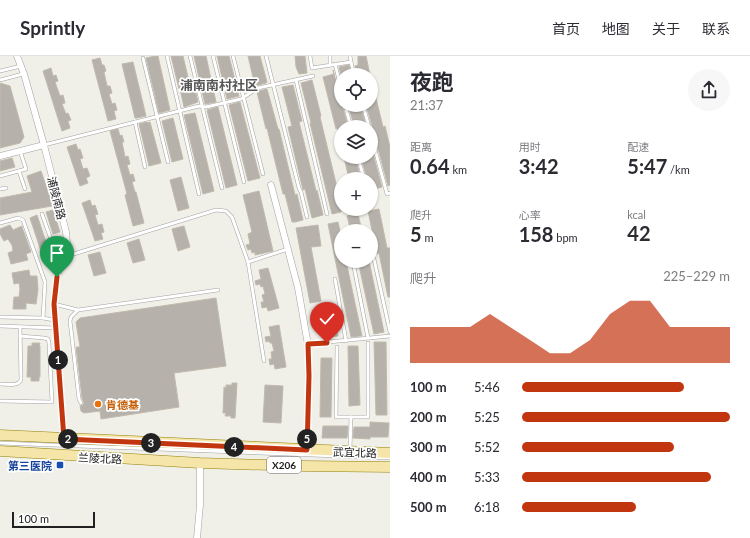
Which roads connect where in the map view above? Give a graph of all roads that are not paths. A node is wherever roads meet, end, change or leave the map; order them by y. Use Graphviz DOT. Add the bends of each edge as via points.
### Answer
graph roads {
  1 [pos="17,56"];
  2 [pos="167,56"];
  3 [pos="190,56"];
  4 [pos="213,56"];
  5 [pos="233,56"];
  6 [pos="266,56"];
  7 [pos="310,56"];
  8 [pos="330,56"];
  9 [pos="350,56"];
  10 [pos="143,58"];
  11 [pos="351,62"];
  12 [pos="335,64"];
  13 [pos="330,65"];
  14 [pos="21,66"];
  15 [pos="336,68"];
  16 [pos="352,68"];
  17 [pos="0,71"];
  18 [pos="24,74"];
  19 [pos="313,76"];
  20 [pos="0,80"];
  21 [pos="296,80"];
  22 [pos="274,84"];
  23 [pos="244,97"];
  24 [pos="224,103"];
  25 [pos="202,107"];
  26 [pos="179,111"];
  27 [pos="157,116"];
  28 [pos="135,122"];
  29 [pos="44,145"];
  30 [pos="20,151"];
  31 [pos="0,156"];
  32 [pos="378,161"];
  33 [pos="168,162"];
  34 [pos="145,167"];
  35 [pos="19,171"];
  36 [pos="263,174"];
  37 [pos="0,176"];
  38 [pos="244,182"];
  39 [pos="271,185"];
  40 [pos="6,188"];
  41 [pos="222,188"];
  42 [pos="25,189"];
  43 [pos="0,190"];
  44 [pos="199,194"];
  45 [pos="390,194"];
  46 [pos="42,214"];
  47 [pos="327,214"];
  48 [pos="307,217"];
  49 [pos="0,223"];
  50 [pos="67,243"];
  51 [pos="288,250"];
  52 [pos="64,258"];
  53 [pos="248,262"];
  54 [pos="354,268"];
  55 [pos="376,268"];
  56 [pos="335,279"];
  57 [pos="218,290"];
  58 [pos="54,304"];
  59 [pos="78,310"];
  60 [pos="321,314"];
  61 [pos="0,317"];
  62 [pos="43,318"];
  63 [pos="54,320"];
  64 [pos="0,326"];
  65 [pos="20,327"];
  66 [pos="55,328"];
  67 [pos="390,332"];
  68 [pos="20,336"];
  69 [pos="390,336"];
  70 [pos="368,338"];
  71 [pos="346,341"];
  72 [pos="327,343"];
  73 [pos="368,343"];
  74 [pos="308,344"];
  75 [pos="337,347"];
  76 [pos="264,362"];
  77 [pos="0,384"];
  78 [pos="0,401"];
  79 [pos="81,403"];
  80 [pos="351,417"];
  81 [pos="0,436"];
  82 [pos="64,439"];
  83 [pos="0,443"];
  84 [pos="199,445"];
  85 [pos="0,449"];
  86 [pos="307,450"];
  87 [pos="350,452"];
  88 [pos="390,452"];
  89 [pos="368,453"];
  90 [pos="390,458"];
  91 [pos="200,463"];
  92 [pos="369,466"];
  93 [pos="390,466"];
  94 [pos="390,470"];
  95 [pos="197,538"];
  1 -- 14 [label="street, 浦陵南路"];
  2 -- 26 [label="lane"];
  3 -- 25 [label="lane"];
  4 -- 24 [label="lane"];
  5 -- 23 [label="lane"];
  6 -- 22 [label="lane"];
  7 -- 13 [label="lane" via="312,68"];
  8 -- 13 [label="lane"];
  9 -- 11 [label="lane"];
  10 -- 27 [label="lane"];
  11 -- 12 [label="lane"];
  11 -- 16 [label="lane"];
  12 -- 13 [label="lane"];
  12 -- 15 [label="lane"];
  14 -- 17 [label="lane"];
  14 -- 18 [label="street, 浦陵南路"];
  18 -- 20 [label="lane"];
  18 -- 29 [label="street, 浦陵南路"];
  19 -- 21 [label="lane"];
  21 -- 22 [label="lane"];
  21 -- 47 [label="lane"];
  22 -- 23 [label="lane" via="258,88"];
  22 -- 48 [label="lane"];
  23 -- 24 [label="lane"];
  23 -- 36 [label="lane"];
  24 -- 25 [label="lane"];
  24 -- 38 [label="lane"];
  25 -- 26 [label="lane"];
  25 -- 41 [label="lane"];
  26 -- 27 [label="lane"];
  26 -- 44 [label="lane"];
  27 -- 28 [label="lane"];
  27 -- 33 [label="lane"];
  28 -- 29 [label="lane"];
  28 -- 34 [label="lane"];
  29 -- 30 [label="street"];
  29 -- 50 [label="street, 浦陵南路"];
  30 -- 31 [label="street"];
  30 -- 35 [label="lane" via="26,169"];
  32 -- 45 [label="lane" via="387,194"];
  35 -- 37 [label="lane"];
  35 -- 42 [label="lane"];
  39 -- 51 [label="street"];
  40 -- 43 [label="lane"];
  46 -- 50 [label="lane" via="52,242"];
  49 -- 62 [label="lane" via="18,218 23,220 45,282"];
  50 -- 52 [label="street, 浦陵南路"];
  51 -- 53 [label="lane"];
  51 -- 74 [label="street"];
  52 -- 53 [label="lane" via="216,210 226,211 232,217"];
  52 -- 58 [label="street, 浦陵南路" via="57,277"];
  53 -- 76 [label="lane"];
  54 -- 70 [label="lane"];
  55 -- 67 [label="lane"];
  56 -- 71 [label="lane"];
  57 -- 59 [label="lane"];
  58 -- 59 [label="lane"];
  58 -- 63 [label="street, 浦陵南路"];
  59 -- 79 [label="lane" via="70,321"];
  60 -- 72 [label="lane"];
  61 -- 62 [label="lane"];
  62 -- 63 [label="lane"];
  63 -- 66 [label="street, 浦陵南路"];
  64 -- 65 [label="lane"];
  65 -- 66 [label="lane"];
  65 -- 68 [label="lane"];
  66 -- 82 [label="street, 浦陵南路"];
  68 -- 77 [label="lane" via="21,380 17,384"];
  68 -- 78 [label="lane" via="48,339 52,402"];
  69 -- 70 [label="lane"];
  70 -- 71 [label="lane"];
  71 -- 72 [label="lane"];
  72 -- 74 [label="lane"];
  73 -- 80 [label="lane" via="368,418"];
  74 -- 86 [label="street"];
  75 -- 80 [label="lane" via="336,417"];
  80 -- 87 [label="lane"];
  81 -- 82 [label="main road, 兰陵北路"];
  82 -- 84 [label="main road, 兰陵北路"];
  83 -- 90 [label="lane"];
  84 -- 86 [label="main road, 武宜北路 / X206"];
  85 -- 91 [label="main road, 兰陵北路"];
  86 -- 87 [label="main road, 武宜北路 / X206"];
  87 -- 89 [label="main road, 武宜北路 / X206"];
  88 -- 89 [label="main road"];
  89 -- 90 [label="main road"];
  91 -- 92 [label="main road, 武宜北路 / X206"];
  91 -- 95 [label="street"];
  92 -- 93 [label="main road, 武宜北路 / X206"];
  92 -- 94 [label="main road"];
}
